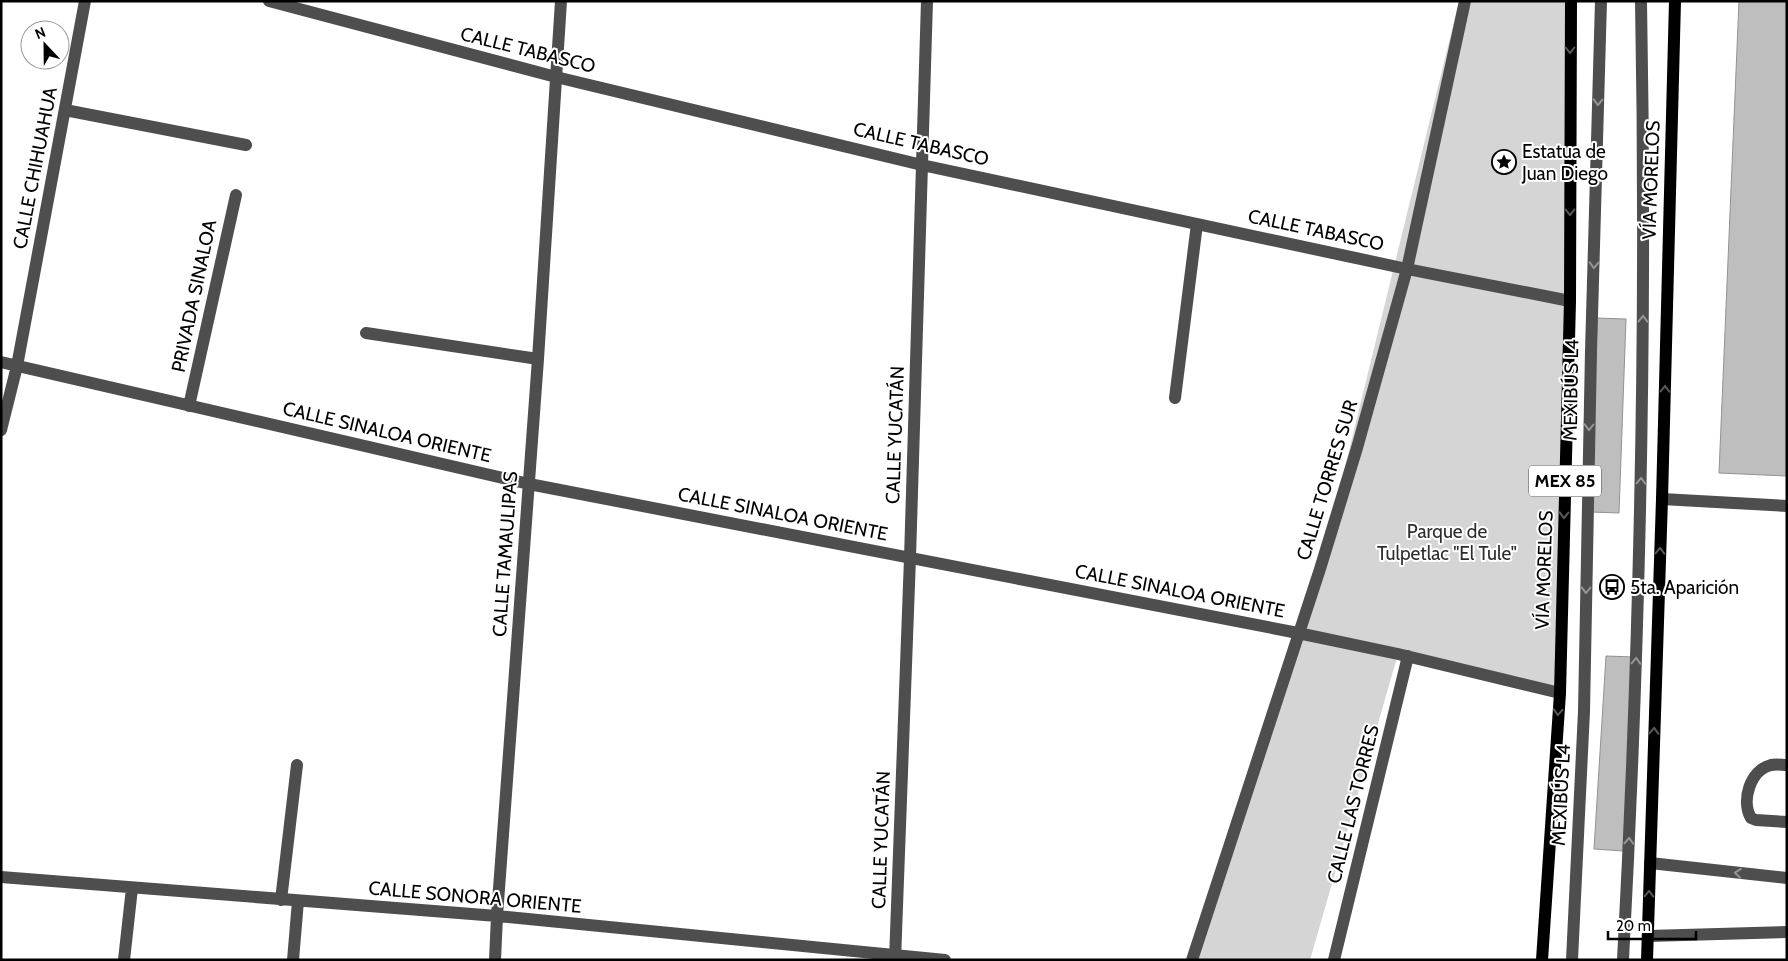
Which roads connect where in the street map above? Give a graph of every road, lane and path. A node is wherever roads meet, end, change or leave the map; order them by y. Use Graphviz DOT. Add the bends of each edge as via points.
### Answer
graph roads {
  1 [pos="85,1"];
  2 [pos="269,1"];
  3 [pos="561,1"];
  4 [pos="927,1"];
  5 [pos="1465,1"];
  6 [pos="1571,1"];
  7 [pos="1601,1"];
  8 [pos="1641,1"];
  9 [pos="1675,1"];
  10 [pos="556,77"];
  11 [pos="65,110"];
  12 [pos="246,145"];
  13 [pos="922,165"];
  14 [pos="236,195"];
  15 [pos="1197,224"];
  16 [pos="1407,269"];
  17 [pos="1570,301"];
  18 [pos="366,333"];
  19 [pos="538,359"];
  20 [pos="1,362"];
  21 [pos="17,366"];
  22 [pos="1175,398"];
  23 [pos="189,406"];
  24 [pos="1,430"];
  25 [pos="529,484"];
  26 [pos="1662,499"];
  27 [pos="1787,506"];
  28 [pos="910,558"];
  29 [pos="1298,633"];
  30 [pos="1408,656"];
  31 [pos="1560,694"];
  32 [pos="297,765"];
  33 [pos="1787,765"];
  34 [pos="1787,822"];
  35 [pos="1650,863"];
  36 [pos="1,877"];
  37 [pos="1787,878"];
  38 [pos="132,888"];
  39 [pos="281,900"];
  40 [pos="298,901"];
  41 [pos="496,916"];
  42 [pos="1787,932"];
  43 [pos="1648,936"];
  44 [pos="896,958"];
  45 [pos="124,960"];
  46 [pos="293,960"];
  47 [pos="495,960"];
  48 [pos="945,960"];
  49 [pos="1192,960"];
  50 [pos="1334,960"];
  51 [pos="1542,960"];
  52 [pos="1572,960"];
  53 [pos="1623,960"];
  54 [pos="1647,960"];
  1 -- 11 [label="street, CALLE CHIHUAHUA"];
  2 -- 10 [label="street, CALLE TABASCO"];
  3 -- 10 [label="street, CALLE TAMAULIPAS"];
  4 -- 13 [label="street, CALLE YUCATÁN"];
  5 -- 16 [label="street, CALLE TORRES SUR"];
  6 -- 17 [label="main road, VÍA MORELOS / MEX 85, one-way"];
  7 -- 52 [label="street, MEXIBÚS L4, one-way" via="1584,711"];
  53 -- 8 [label="street, one-way" via="1641,482 1644,178"];
  26 -- 9 [label="main road, VÍA MORELOS, one-way"];
  10 -- 13 [label="street, CALLE TABASCO"];
  10 -- 19 [label="street, CALLE TAMAULIPAS"];
  11 -- 12 [label="street"];
  11 -- 21 [label="street, CALLE CHIHUAHUA"];
  13 -- 15 [label="street, CALLE TABASCO"];
  13 -- 28 [label="street, CALLE YUCATÁN"];
  14 -- 23 [label="street, PRIVADA SINALOA"];
  15 -- 16 [label="street, CALLE TABASCO"];
  15 -- 22 [label="street"];
  16 -- 17 [label="street, CALLE TABASCO"];
  16 -- 29 [label="street, CALLE TORRES SUR" via="1354,457"];
  17 -- 31 [label="main road, VÍA MORELOS / MEX 85, one-way"];
  18 -- 19 [label="street"];
  19 -- 25 [label="street, CALLE TAMAULIPAS"];
  20 -- 21 [label="street, CALLE SINALOA ORIENTE"];
  21 -- 23 [label="street, CALLE SINALOA ORIENTE"];
  21 -- 24 [label="street, CALLE CHIHUAHUA"];
  23 -- 25 [label="street, CALLE SINALOA ORIENTE"];
  25 -- 28 [label="street, CALLE SINALOA ORIENTE"];
  25 -- 41 [label="street, CALLE TAMAULIPAS"];
  26 -- 27 [label="street"];
  35 -- 26 [label="main road, VÍA MORELOS, one-way"];
  28 -- 29 [label="street, CALLE SINALOA ORIENTE"];
  28 -- 44 [label="street, CALLE YUCATÁN"];
  29 -- 30 [label="street, CALLE SINALOA ORIENTE"];
  29 -- 49 [label="street, CALLE TORRES SUR"];
  30 -- 31 [label="street, CALLE SINALOA ORIENTE"];
  30 -- 50 [label="street, CALLE LAS TORRES"];
  31 -- 51 [label="main road, VÍA MORELOS / MEX 85, one-way"];
  32 -- 39 [label="street"];
  33 -- 34 [label="street" via="1770,765 1756,775 1748,791 1747,806 1751,818 1756,820"];
  37 -- 35 [label="street, one-way"];
  43 -- 35 [label="main road, VÍA MORELOS, one-way"];
  36 -- 38 [label="street, CALLE SONORA ORIENTE"];
  38 -- 39 [label="street, CALLE SONORA ORIENTE"];
  38 -- 45 [label="street"];
  39 -- 40 [label="street, CALLE SONORA ORIENTE"];
  40 -- 41 [label="street, CALLE SONORA ORIENTE"];
  40 -- 46 [label="street"];
  41 -- 44 [label="street, CALLE SONORA ORIENTE"];
  41 -- 47 [label="street, CALLE TAMAULIPAS"];
  42 -- 43 [label="street"];
  43 -- 54 [label="main road, VÍA MORELOS"];
  44 -- 48 [label="street, CALLE SONORA ORIENTE"];
}
